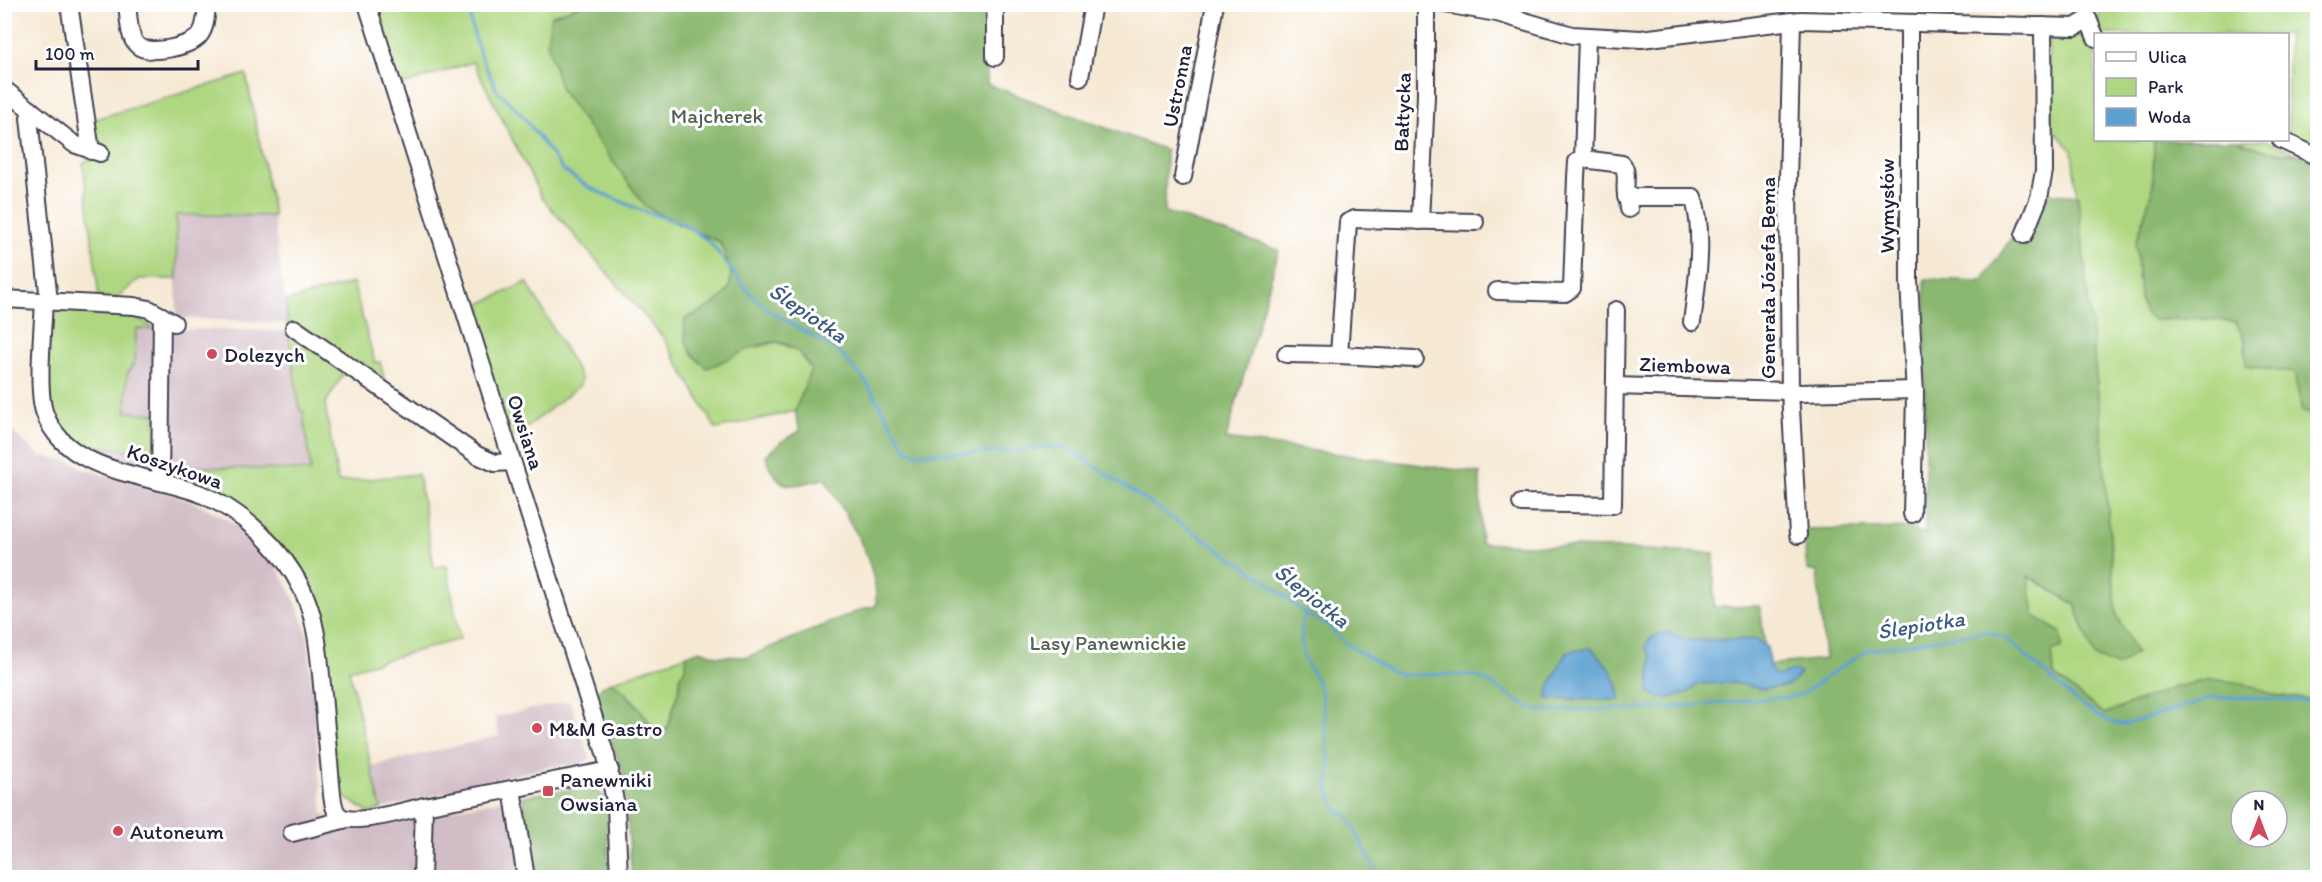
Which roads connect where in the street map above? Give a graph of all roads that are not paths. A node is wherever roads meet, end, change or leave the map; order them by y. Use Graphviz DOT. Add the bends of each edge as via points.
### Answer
graph roads {
  1 [pos="69,4"];
  2 [pos="127,4"];
  3 [pos="207,4"];
  4 [pos="367,4"];
  5 [pos="994,4"];
  6 [pos="1093,4"];
  7 [pos="1215,4"];
  8 [pos="1426,4"];
  9 [pos="1446,4"];
  10 [pos="1497,9"];
  11 [pos="2090,12"];
  12 [pos="1798,15"];
  13 [pos="1909,23"];
  14 [pos="2043,26"];
  15 [pos="2095,33"];
  16 [pos="1587,37"];
  17 [pos="994,57"];
  18 [pos="1080,77"];
  19 [pos="4,89"];
  20 [pos="31,110"];
  21 [pos="2283,141"];
  22 [pos="1626,149"];
  23 [pos="2318,158"];
  24 [pos="1583,159"];
  25 [pos="1626,169"];
  26 [pos="1183,177"];
  27 [pos="1420,221"];
  28 [pos="1475,222"];
  29 [pos="2024,235"];
  30 [pos="1497,291"];
  31 [pos="4,299"];
  32 [pos="47,301"];
  33 [pos="1616,310"];
  34 [pos="1692,322"];
  35 [pos="294,328"];
  36 [pos="1286,354"];
  37 [pos="1339,355"];
  38 [pos="1415,359"];
  39 [pos="1616,386"];
  40 [pos="1790,390"];
  41 [pos="1915,390"];
  42 [pos="512,462"];
  43 [pos="160,482"];
  44 [pos="1521,502"];
  45 [pos="1912,514"];
  46 [pos="1798,535"];
  47 [pos="610,770"];
  48 [pos="512,789"];
  49 [pos="424,806"];
  50 [pos="343,818"];
  51 [pos="292,833"];
  52 [pos="422,878"];
  53 [pos="526,878"];
  54 [pos="619,878"];
  1 -- 20 [label="street" via="96,152 74,144"];
  2 -- 3 [label="street" via="132,38 137,46 156,51 199,37"];
  4 -- 42 [label="street, Owsiana"];
  5 -- 17 [label="street"];
  6 -- 18 [label="street"];
  7 -- 26 [label="street, Ustronna"];
  8 -- 27 [label="street, Bałtycka"];
  9 -- 10 [label="street"];
  10 -- 16 [label="street" via="1541,28"];
  11 -- 14 [label="street" via="2075,27"];
  11 -- 15 [label="street"];
  12 -- 13 [label="street"];
  12 -- 16 [label="street" via="1658,38"];
  12 -- 40 [label="street, Generała Józefa Bema" via="1788,182"];
  13 -- 14 [label="street"];
  13 -- 41 [label="street, Wymysłów" via="1909,281"];
  14 -- 29 [label="street" via="2044,171 2039,198"];
  16 -- 24 [label="street"];
  19 -- 20 [label="street"];
  20 -- 32 [label="street, Koszykowa"];
  21 -- 23 [label="street"];
  22 -- 25 [label="street"];
  24 -- 25 [label="street" via="1622,164"];
  24 -- 30 [label="street" via="1577,162 1572,288 1565,293"];
  25 -- 34 [label="street" via="1628,203 1694,197 1699,212"];
  27 -- 28 [label="street"];
  27 -- 37 [label="street" via="1348,222"];
  31 -- 32 [label="street"];
  32 -- 43 [label="street, Koszykowa" via="41,395 51,426 64,443 90,461"];
  32 -- 43 [label="street" via="134,306 168,319"];
  33 -- 39 [label="street, Ziembowa"];
  35 -- 42 [label="street" via="477,455 495,463"];
  36 -- 37 [label="street"];
  37 -- 38 [label="street"];
  39 -- 40 [label="street, Ziembowa"];
  39 -- 44 [label="street, Ziembowa" via="1613,505"];
  40 -- 41 [label="street"];
  40 -- 46 [label="street, Generała Józefa Bema"];
  41 -- 45 [label="street, Wymysłów"];
  42 -- 47 [label="street, Owsiana"];
  43 -- 50 [label="street, Koszykowa" via="199,493 241,516 285,562 301,587 313,615 318,644 334,807"];
  47 -- 48 [label="street"];
  47 -- 54 [label="street, Owsiana"];
  48 -- 49 [label="street"];
  48 -- 53 [label="street"];
  49 -- 50 [label="street" via="359,819"];
  49 -- 52 [label="street"];
  50 -- 51 [label="street"];
}
